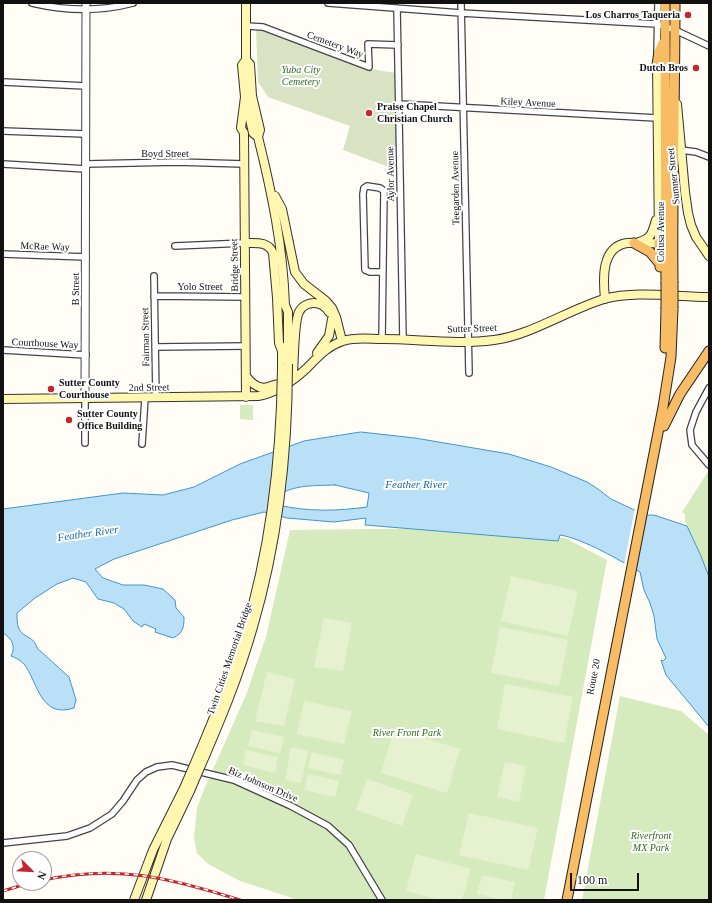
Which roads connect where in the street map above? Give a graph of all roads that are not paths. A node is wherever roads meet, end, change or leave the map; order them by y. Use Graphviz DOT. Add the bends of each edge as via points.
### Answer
graph roads {
  1 [pos="32,3"];
  2 [pos="133,3"];
  3 [pos="246,3"];
  4 [pos="328,3"];
  5 [pos="461,3"];
  6 [pos="658,3"];
  7 [pos="665,3"];
  8 [pos="675,3"];
  9 [pos="357,4"];
  10 [pos="86,7"];
  11 [pos="397,8"];
  12 [pos="461,13"];
  13 [pos="661,25"];
  14 [pos="246,26"];
  15 [pos="675,30"];
  16 [pos="665,40"];
  17 [pos="398,45"];
  18 [pos="709,46"];
  19 [pos="246,60"];
  20 [pos="656,65"];
  21 [pos="3,82"];
  22 [pos="86,86"];
  23 [pos="675,89"];
  24 [pos="245,96"];
  25 [pos="399,104"];
  26 [pos="463,109"];
  27 [pos="657,118"];
  28 [pos="3,131"];
  29 [pos="86,134"];
  30 [pos="258,136"];
  31 [pos="681,150"];
  32 [pos="709,157"];
  33 [pos="3,164"];
  34 [pos="244,164"];
  35 [pos="86,167"];
  36 [pos="271,190"];
  37 [pos="658,211"];
  38 [pos="244,242"];
  39 [pos="634,243"];
  40 [pos="659,243"];
  41 [pos="175,246"];
  42 [pos="3,254"];
  43 [pos="709,256"];
  44 [pos="86,257"];
  45 [pos="660,264"];
  46 [pos="383,272"];
  47 [pos="154,276"];
  48 [pos="667,282"];
  49 [pos="154,296"];
  50 [pos="709,296"];
  51 [pos="245,297"];
  52 [pos="605,299"];
  53 [pos="285,305"];
  54 [pos="667,309"];
  55 [pos="332,318"];
  56 [pos="382,339"];
  57 [pos="403,339"];
  58 [pos="340,342"];
  59 [pos="468,342"];
  60 [pos="246,346"];
  61 [pos="155,347"];
  62 [pos="3,350"];
  63 [pos="282,351"];
  64 [pos="709,351"];
  65 [pos="86,355"];
  66 [pos="312,362"];
  67 [pos="288,364"];
  68 [pos="469,373"];
  69 [pos="246,376"];
  70 [pos="287,383"];
  71 [pos="709,388"];
  72 [pos="246,397"];
  73 [pos="145,398"];
  74 [pos="156,398"];
  75 [pos="3,399"];
  76 [pos="85,399"];
  77 [pos="85,444"];
  78 [pos="142,444"];
  79 [pos="652,455"];
  80 [pos="709,465"];
  81 [pos="187,789"];
  82 [pos="166,825"];
  83 [pos="3,843"];
  84 [pos="134,900"];
  85 [pos="139,900"];
  86 [pos="146,900"];
  87 [pos="382,900"];
  88 [pos="562,900"];
  89 [pos="567,900"];
  1 -- 10 [label="street" via="60,9"];
  2 -- 10 [label="street"];
  3 -- 14 [label="main road"];
  4 -- 9 [label="street"];
  5 -- 12 [label="street, Teegarden Avenue"];
  6 -- 13 [label="street, Colusa Avenue"];
  7 -- 13 [label="highway, Colusa Avenue"];
  8 -- 15 [label="highway, Colusa Avenue"];
  9 -- 11 [label="street"];
  10 -- 22 [label="street, B Street"];
  11 -- 12 [label="street"];
  11 -- 17 [label="street, Aylor Avenue"];
  12 -- 13 [label="street"];
  12 -- 26 [label="street, Teegarden Avenue"];
  13 -- 15 [label="street"];
  13 -- 16 [label="highway, Colusa Avenue"];
  13 -- 20 [label="street, Colusa Avenue"];
  14 -- 17 [label="street, Cemetery Way" via="263,27 369,67 368,44"];
  14 -- 19 [label="main road"];
  15 -- 18 [label="street"];
  15 -- 23 [label="highway, Colusa Avenue"];
  16 -- 20 [label="highway"];
  16 -- 48 [label="highway, Colusa Avenue"];
  17 -- 25 [label="street, Aylor Avenue"];
  19 -- 24 [label="main road" via="242,64"];
  19 -- 30 [label="main road" via="250,64 252,96 260,130"];
  20 -- 27 [label="main road, Colusa Avenue"];
  21 -- 22 [label="street"];
  22 -- 29 [label="street, B Street"];
  23 -- 31 [label="main road, Sumner Street"];
  23 -- 48 [label="highway, Colusa Avenue"];
  24 -- 30 [label="main road" via="253,133"];
  24 -- 34 [label="main road, Bridge Street" via="241,128 244,133"];
  25 -- 26 [label="street, Kiley Avenue"];
  25 -- 57 [label="street, Aylor Avenue"];
  26 -- 27 [label="street, Kiley Avenue"];
  26 -- 59 [label="street, Teegarden Avenue"];
  27 -- 37 [label="main road, Colusa Avenue"];
  28 -- 29 [label="street"];
  29 -- 35 [label="street, B Street"];
  30 -- 36 [label="main road"];
  31 -- 32 [label="street"];
  31 -- 43 [label="main road, Sumner Street" via="691,225"];
  33 -- 35 [label="street, Boyd Street"];
  34 -- 35 [label="street, Boyd Street" via="177,162"];
  34 -- 38 [label="main road, Bridge Street"];
  35 -- 44 [label="street, B Street"];
  36 -- 53 [label="main road" via="280,243"];
  36 -- 58 [label="main road" via="282,209 294,270 303,283 333,309"];
  37 -- 39 [label="main road" via="650,236"];
  37 -- 40 [label="main road, Colusa Avenue"];
  38 -- 41 [label="street"];
  38 -- 51 [label="main road, Bridge Street"];
  38 -- 63 [label="main road" via="264,244 273,253 279,343"];
  39 -- 40 [label="main road"];
  39 -- 45 [label="highway" via="650,252"];
  39 -- 52 [label="main road" via="615,248 608,258 604,270"];
  40 -- 45 [label="highway"];
  42 -- 44 [label="street, McRae Way"];
  44 -- 65 [label="street, B Street"];
  45 -- 48 [label="highway"];
  46 -- 46 [label="street" via="384,191 367,186 363,194 365,270"];
  46 -- 56 [label="street"];
  47 -- 49 [label="street, Fairman Street"];
  48 -- 54 [label="highway, Colusa Avenue, bridge"];
  49 -- 51 [label="street, Yolo Street"];
  49 -- 61 [label="street, Fairman Street"];
  50 -- 52 [label="main road, Sutter Street" via="637,295"];
  51 -- 60 [label="main road, Bridge Street"];
  52 -- 59 [label="main road, Sutter Street" via="577,308 515,335"];
  53 -- 63 [label="main road" via="282,312"];
  53 -- 67 [label="main road" via="288,312"];
  54 -- 79 [label="highway, Colusa Avenue" via="662,380"];
  54 -- 79 [label="highway, Colusa Avenue" via="669,371"];
  55 -- 58 [label="main road"];
  55 -- 66 [label="main road" via="329,336"];
  55 -- 67 [label="main road" via="319,304 309,304 301,308"];
  56 -- 57 [label="main road, Sutter Street"];
  56 -- 58 [label="main road, Sutter Street"];
  57 -- 59 [label="main road, Sutter Street"];
  58 -- 66 [label="main road, Sutter Street"];
  59 -- 68 [label="street, Teegarden Avenue"];
  60 -- 61 [label="street"];
  60 -- 69 [label="main road, Bridge Street"];
  61 -- 74 [label="street, Fairman Street"];
  62 -- 65 [label="street, Courthouse Way"];
  63 -- 67 [label="main road"];
  64 -- 79 [label="highway" via="675,403"];
  65 -- 76 [label="street, B Street"];
  66 -- 70 [label="main road, Sutter Street"];
  67 -- 81 [label="main road, Twin Cities Memorial Bridge, bridge" via="270,520 258,585 227,686"];
  67 -- 81 [label="main road, Twin Cities Memorial Bridge, bridge" via="287,428 276,521 262,596 233,688"];
  69 -- 70 [label="main road" via="252,384 262,388"];
  69 -- 72 [label="main road, Bridge Street"];
  70 -- 72 [label="main road, Sutter Street" via="266,394"];
  71 -- 80 [label="street" via="690,430 692,445"];
  72 -- 74 [label="main road, 2nd Street"];
  73 -- 74 [label="main road, 2nd Street"];
  73 -- 76 [label="main road, 2nd Street"];
  73 -- 78 [label="street"];
  75 -- 76 [label="main road, 2nd Street"];
  76 -- 77 [label="street, B Street"];
  79 -- 88 [label="highway, Route 20"];
  79 -- 89 [label="highway, Route 20"];
  81 -- 82 [label="main road, Twin Cities Memorial Bridge"];
  81 -- 86 [label="main road, Twin Cities Memorial Bridge"];
  82 -- 84 [label="main road, Twin Cities Memorial Bridge" via="153,850"];
  82 -- 85 [label="main road, Twin Cities Memorial Bridge"];
  83 -- 87 [label="street, Biz Johnson Drive" via="58,837 86,830 112,814 146,772 172,765 234,780 328,826 349,845"];
}
